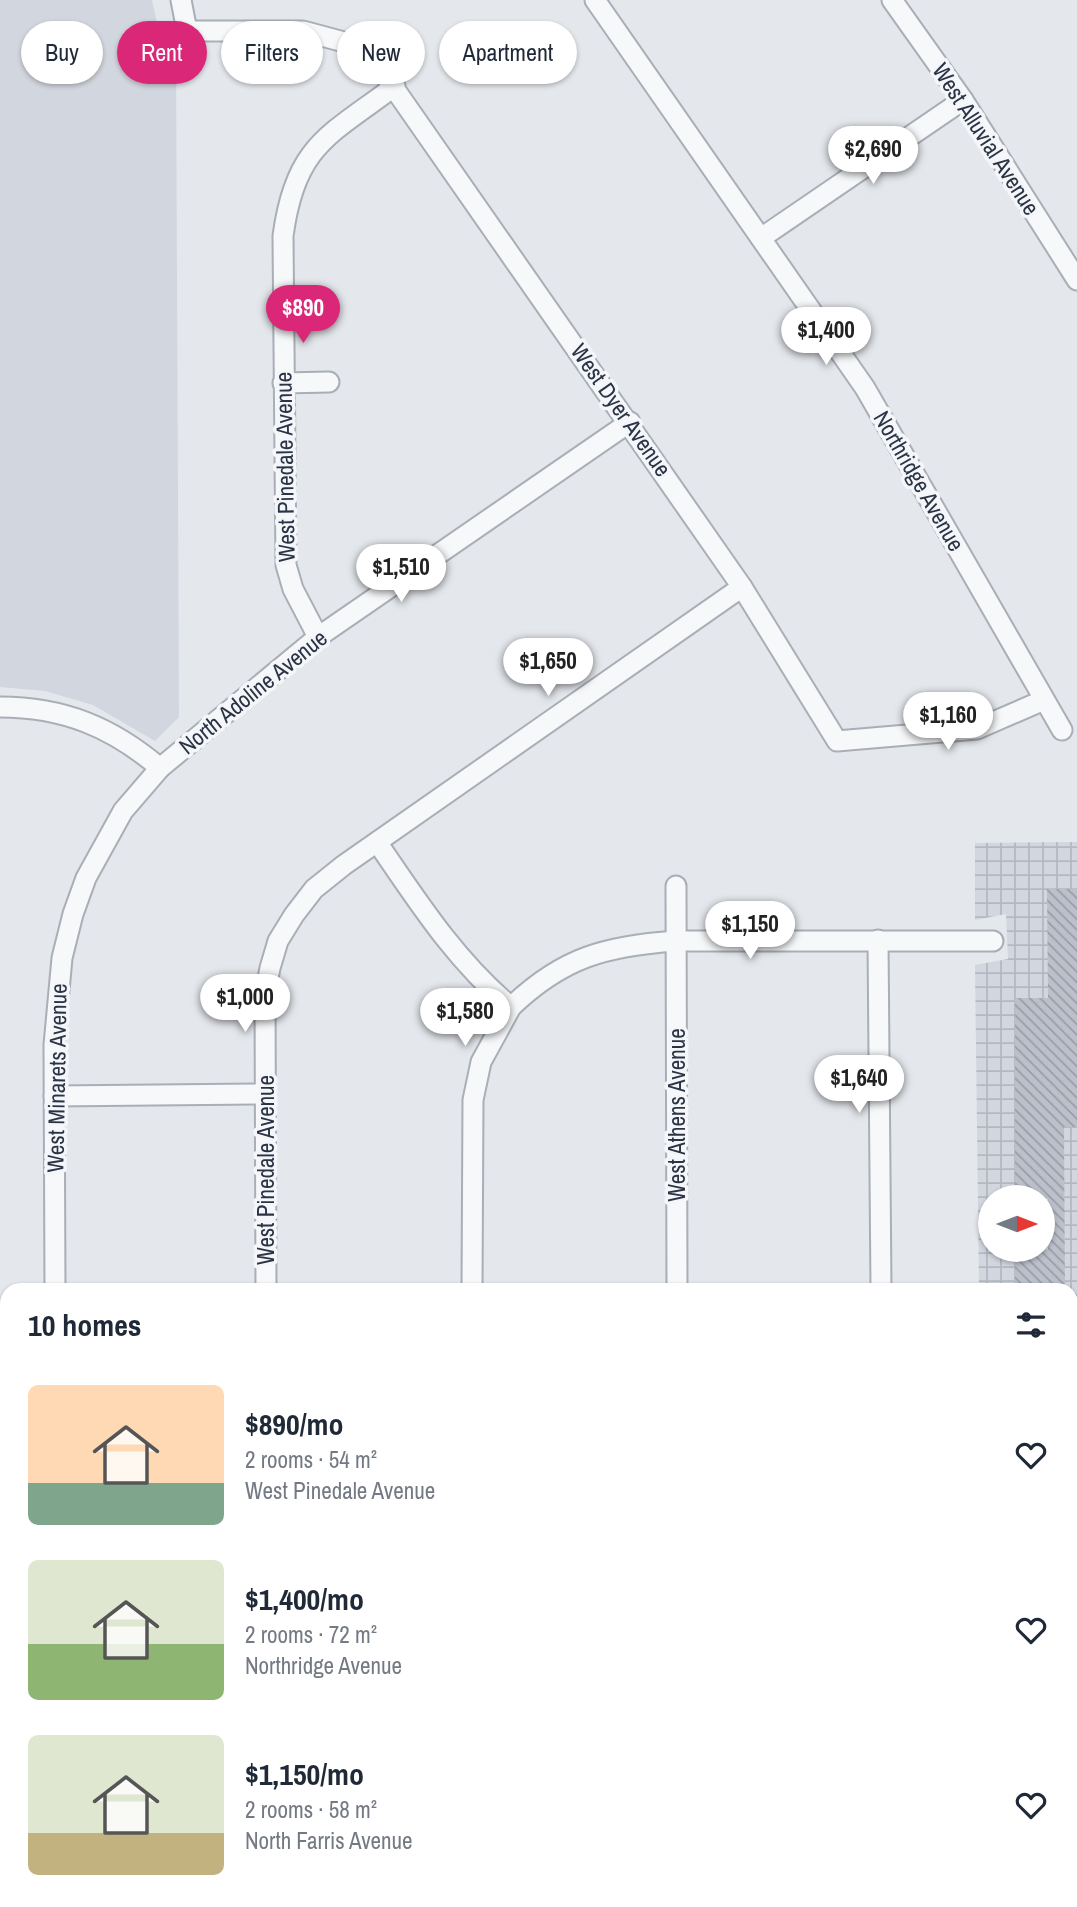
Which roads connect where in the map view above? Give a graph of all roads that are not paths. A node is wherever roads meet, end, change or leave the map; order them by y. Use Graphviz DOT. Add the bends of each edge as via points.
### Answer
graph roads {
  1 [pos="181,0"];
  2 [pos="594,0"];
  3 [pos="892,0"];
  4 [pos="396,86"];
  5 [pos="963,100"];
  6 [pos="761,238"];
  7 [pos="1077,280"];
  8 [pos="329,382"];
  9 [pos="283,383"];
  10 [pos="629,422"];
  11 [pos="742,587"];
  12 [pos="318,637"];
  13 [pos="1044,700"];
  14 [pos="0,707"];
  15 [pos="1062,730"];
  16 [pos="160,768"];
  17 [pos="377,842"];
  18 [pos="676,887"];
  19 [pos="878,940"];
  20 [pos="676,941"];
  21 [pos="993,941"];
  22 [pos="511,1007"];
  23 [pos="265,1094"];
  24 [pos="54,1096"];
  25 [pos="55,1283"];
  26 [pos="266,1283"];
  27 [pos="472,1283"];
  28 [pos="677,1283"];
  29 [pos="881,1283"];
  1 -- 4 [label="street, West Dyer Avenue" via="187,31 285,29 319,34 344,41 378,65"];
  2 -- 6 [label="street, Northridge Avenue"];
  3 -- 5 [label="street, West Alluvial Avenue"];
  4 -- 9 [label="street, West Pinedale Avenue" via="318,145 294,181 283,236"];
  4 -- 10 [label="street, West Dyer Avenue"];
  5 -- 6 [label="street"];
  5 -- 7 [label="street, West Alluvial Avenue"];
  6 -- 13 [label="street, Northridge Avenue" via="865,388"];
  8 -- 9 [label="street"];
  9 -- 12 [label="street, West Pinedale Avenue" via="286,565"];
  10 -- 11 [label="street, West Dyer Avenue"];
  10 -- 12 [label="street, North Adoline Avenue"];
  11 -- 13 [label="street, West Dyer Avenue" via="837,741 977,729"];
  11 -- 17 [label="street, West Pinedale Avenue"];
  12 -- 16 [label="street, North Adoline Avenue"];
  13 -- 15 [label="street, Northridge Avenue"];
  14 -- 16 [label="street, North Adoline Avenue" via="50,710 93,722"];
  16 -- 24 [label="street, West Minarets Avenue" via="123,811 102,845 73,914 56,1002"];
  17 -- 22 [label="street" via="447,943 469,970"];
  17 -- 23 [label="street, West Pinedale Avenue" via="314,890 278,941 265,994"];
  18 -- 20 [label="street, West Athens Avenue"];
  19 -- 20 [label="street"];
  19 -- 21 [label="street"];
  19 -- 29 [label="street"];
  20 -- 22 [label="street" via="629,944 564,965"];
  20 -- 28 [label="street, West Athens Avenue"];
  22 -- 27 [label="street" via="481,1062 473,1100"];
  23 -- 24 [label="street"];
  23 -- 26 [label="street, West Pinedale Avenue"];
  24 -- 25 [label="street, West Minarets Avenue"];
}
